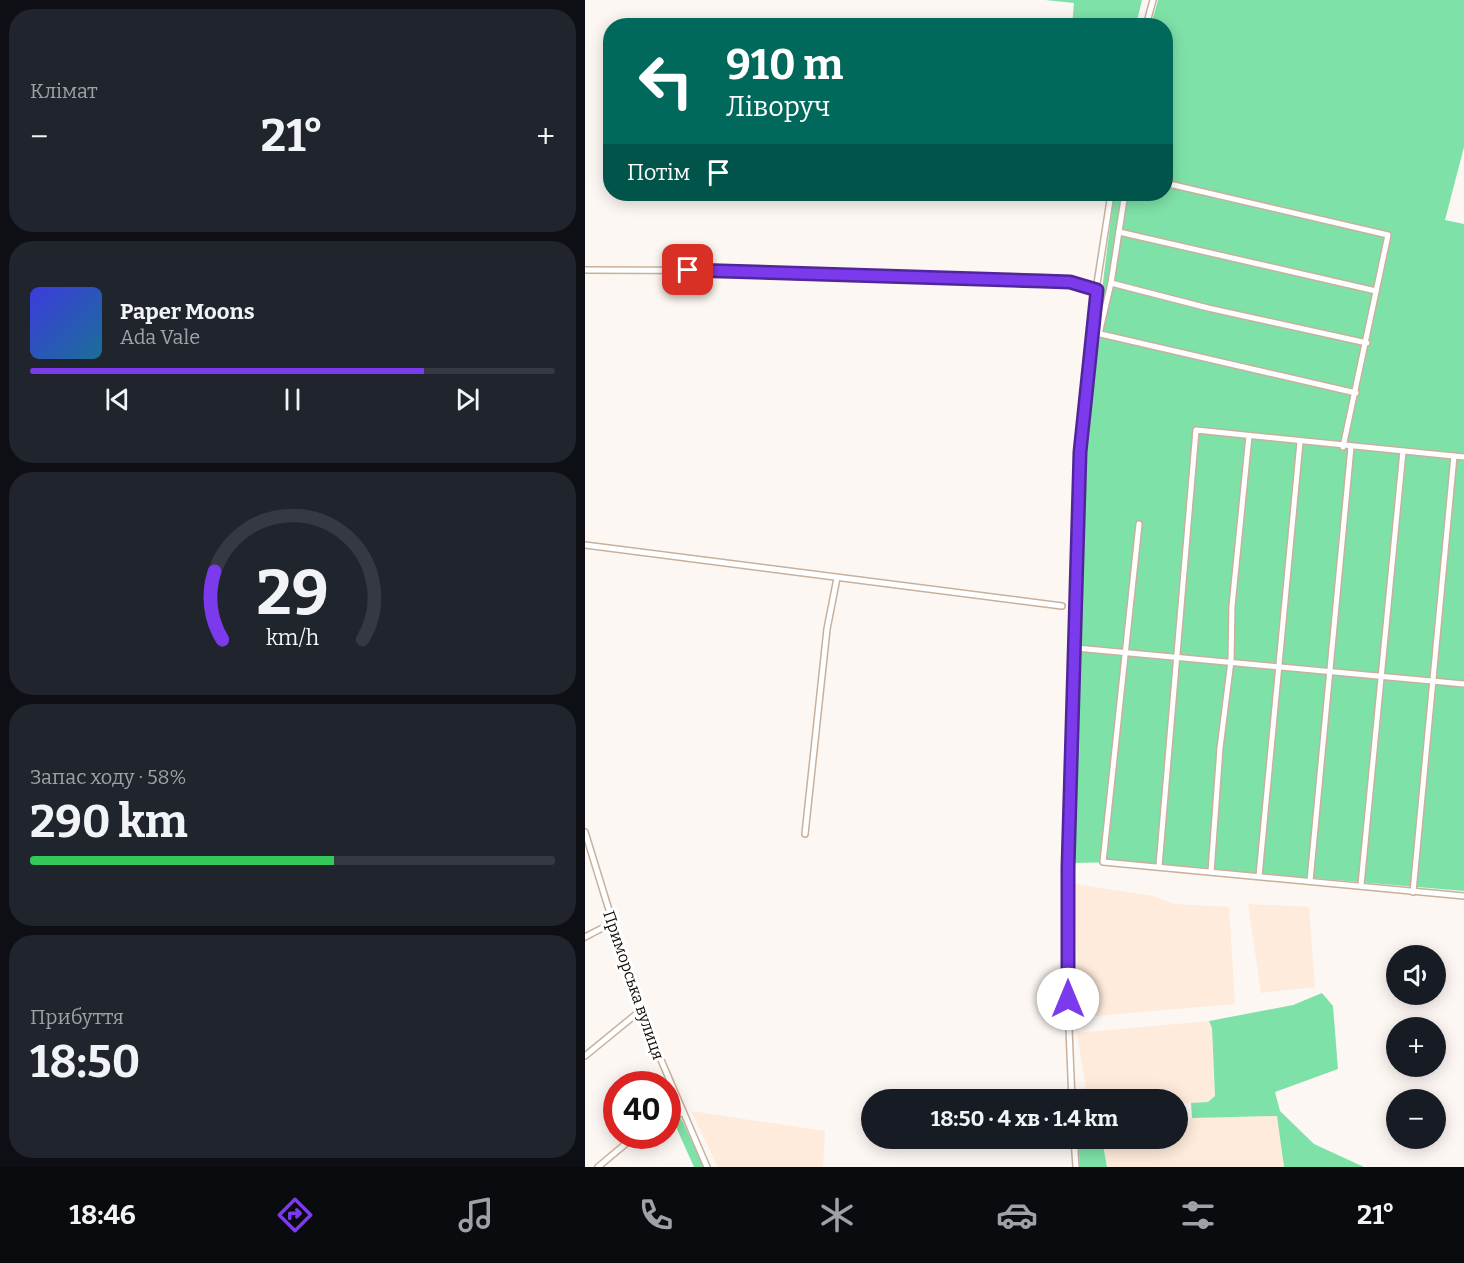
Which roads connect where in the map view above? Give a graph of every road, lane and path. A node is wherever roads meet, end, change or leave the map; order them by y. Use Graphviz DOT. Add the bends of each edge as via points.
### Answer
graph roads {
  1 [pos="1153,0"];
  2 [pos="1148,18"];
  3 [pos="1173,185"];
  4 [pos="1110,201"];
  5 [pos="1122,201"];
  6 [pos="1119,232"];
  7 [pos="585,270"];
  8 [pos="1111,283"];
  9 [pos="1097,290"];
  10 [pos="1376,291"];
  11 [pos="1092,332"];
  12 [pos="1099,334"];
  13 [pos="1367,343"];
  14 [pos="1356,393"];
  15 [pos="1249,436"];
  16 [pos="1300,442"];
  17 [pos="1343,447"];
  18 [pos="1351,447"];
  19 [pos="1403,451"];
  20 [pos="1454,456"];
  21 [pos="1464,457"];
  22 [pos="1139,524"];
  23 [pos="585,545"];
  24 [pos="837,578"];
  25 [pos="1062,606"];
  26 [pos="1076,648"];
  27 [pos="1124,652"];
  28 [pos="1176,656"];
  29 [pos="1231,661"];
  30 [pos="1280,666"];
  31 [pos="1331,671"];
  32 [pos="1382,676"];
  33 [pos="1433,681"];
  34 [pos="1464,684"];
  35 [pos="585,832"];
  36 [pos="805,834"];
  37 [pos="587,845"];
  38 [pos="1159,866"];
  39 [pos="1211,872"];
  40 [pos="1259,876"];
  41 [pos="1310,881"];
  42 [pos="1361,885"];
  43 [pos="1413,892"];
  44 [pos="1464,896"];
  45 [pos="612,923"];
  46 [pos="585,937"];
  47 [pos="640,1011"];
  48 [pos="585,1056"];
  49 [pos="664,1071"];
  50 [pos="1072,1089"];
  51 [pos="681,1113"];
  52 [pos="619,1149"];
  53 [pos="1075,1149"];
  54 [pos="598,1167"];
  55 [pos="707,1167"];
  56 [pos="1076,1167"];
  1 -- 2 [label="street"];
  3 -- 10 [label="street" via="1388,235"];
  4 -- 9 [label="street"];
  5 -- 6 [label="street"];
  6 -- 8 [label="street"];
  6 -- 10 [label="street"];
  7 -- 9 [label="street" via="800,271 1070,282"];
  8 -- 12 [label="street"];
  8 -- 13 [label="street"];
  9 -- 11 [label="street"];
  10 -- 13 [label="street"];
  11 -- 12 [label="street"];
  11 -- 26 [label="street" via="1080,452"];
  12 -- 14 [label="street"];
  13 -- 14 [label="street"];
  14 -- 17 [label="street"];
  15 -- 16 [label="street"];
  15 -- 28 [label="street" via="1196,430"];
  15 -- 29 [label="street" via="1232,606"];
  16 -- 17 [label="street"];
  16 -- 30 [label="street"];
  17 -- 18 [label="street"];
  18 -- 19 [label="street"];
  18 -- 31 [label="street"];
  19 -- 20 [label="street"];
  19 -- 32 [label="street"];
  20 -- 21 [label="street"];
  20 -- 33 [label="street"];
  22 -- 27 [label="street"];
  23 -- 24 [label="street"];
  24 -- 25 [label="street"];
  24 -- 36 [label="street" via="827,628"];
  26 -- 27 [label="street"];
  26 -- 50 [label="street" via="1068,902"];
  27 -- 28 [label="street"];
  27 -- 38 [label="street" via="1103,862"];
  28 -- 29 [label="street"];
  28 -- 38 [label="street"];
  29 -- 30 [label="street"];
  29 -- 39 [label="street"];
  30 -- 31 [label="street"];
  30 -- 40 [label="street"];
  31 -- 32 [label="street"];
  31 -- 41 [label="street"];
  32 -- 33 [label="street"];
  32 -- 42 [label="street"];
  33 -- 34 [label="street"];
  33 -- 43 [label="street"];
  35 -- 37 [label="street, Приморська вулиця"];
  37 -- 45 [label="street, Приморська вулиця"];
  38 -- 39 [label="street"];
  39 -- 40 [label="street"];
  40 -- 41 [label="street"];
  41 -- 42 [label="street"];
  42 -- 43 [label="street"];
  43 -- 44 [label="street"];
  45 -- 46 [label="street"];
  45 -- 47 [label="street, Приморська вулиця"];
  47 -- 48 [label="street"];
  47 -- 49 [label="street, Приморська вулиця"];
  51 -- 55 [label="street, Приморська вулиця"];
  52 -- 54 [label="street"];
  53 -- 56 [label="street"];
}
